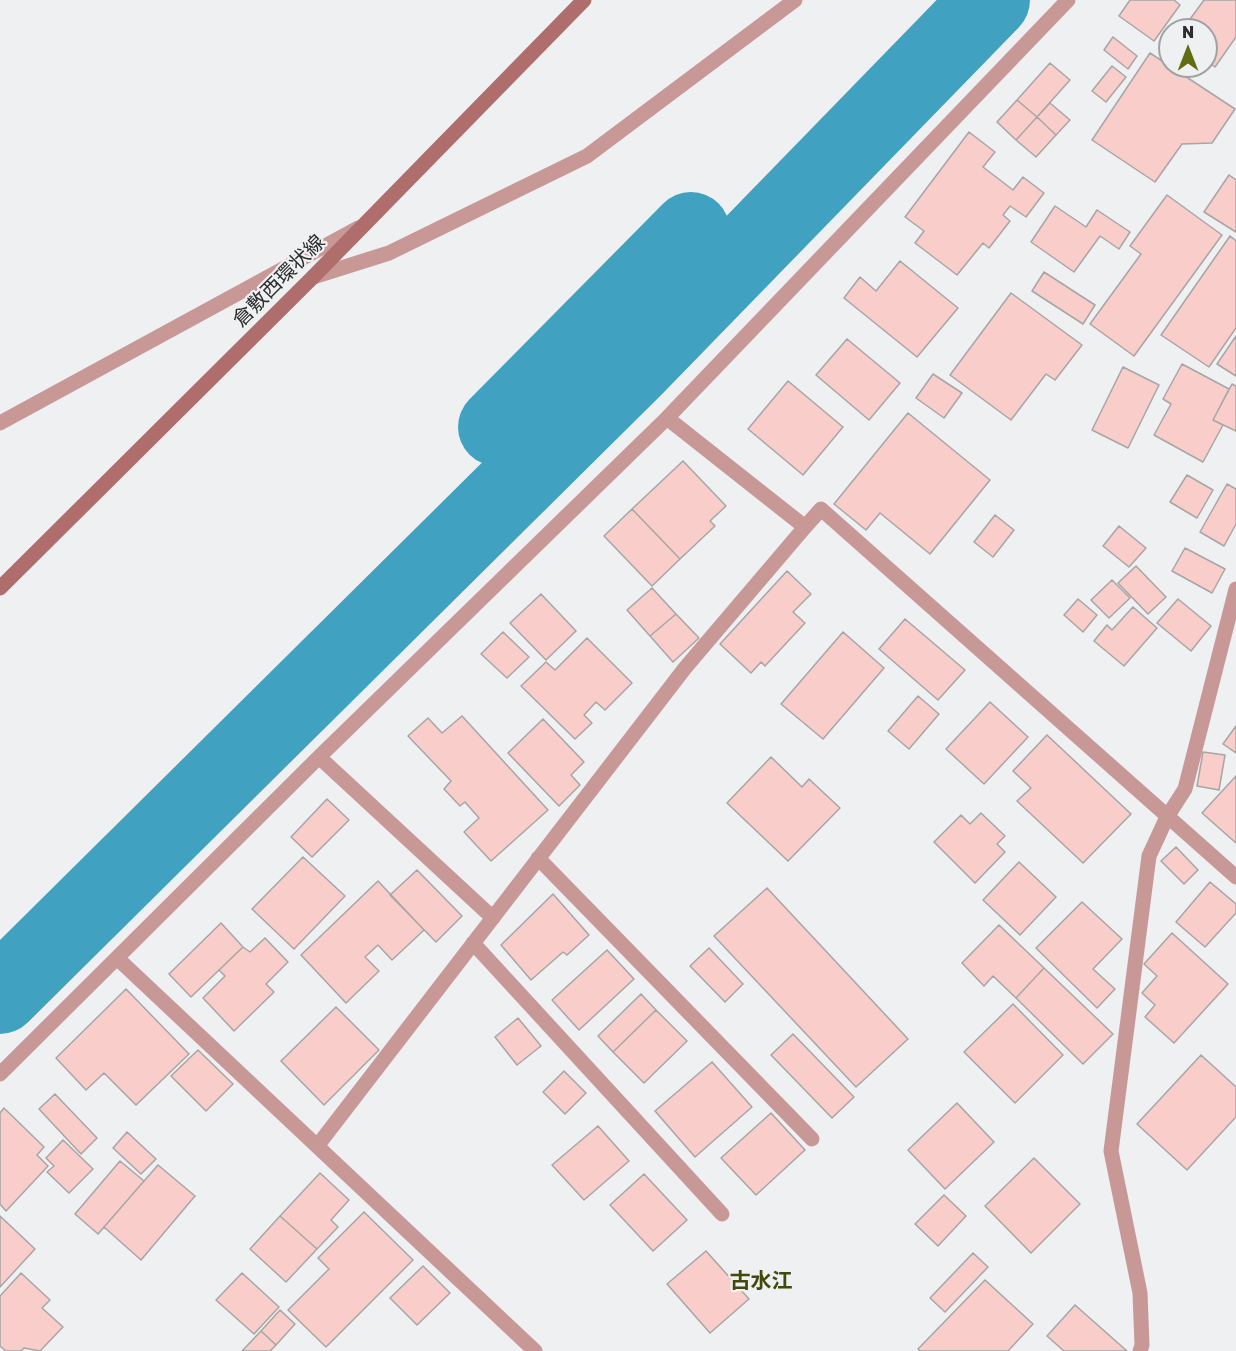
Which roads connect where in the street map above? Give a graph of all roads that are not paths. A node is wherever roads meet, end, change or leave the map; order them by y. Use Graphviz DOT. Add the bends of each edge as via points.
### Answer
graph roads {
  1 [pos="584,0"];
  2 [pos="795,0"];
  3 [pos="1068,0"];
  4 [pos="363,225"];
  5 [pos="313,277"];
  6 [pos="667,418"];
  7 [pos="0,423"];
  8 [pos="805,527"];
  9 [pos="0,588"];
  10 [pos="1236,589"];
  11 [pos="319,757"];
  12 [pos="1167,817"];
  13 [pos="538,858"];
  14 [pos="1236,877"];
  15 [pos="493,918"];
  16 [pos="473,943"];
  17 [pos="117,958"];
  18 [pos="0,1074"];
  19 [pos="812,1139"];
  20 [pos="318,1145"];
  21 [pos="722,1214"];
  22 [pos="535,1351"];
  23 [pos="1140,1351"];
  1 -- 4 [label="main road, 倉敷西環状線"];
  2 -- 5 [label="street" via="588,156 389,253"];
  3 -- 6 [label="street"];
  4 -- 5 [label="main road, 倉敷西環状線"];
  4 -- 7 [label="street"];
  5 -- 9 [label="main road, 倉敷西環状線"];
  6 -- 8 [label="street"];
  6 -- 11 [label="street"];
  8 -- 12 [label="street" via="821,509"];
  8 -- 13 [label="street" via="685,668"];
  10 -- 12 [label="street" via="1185,789"];
  11 -- 15 [label="street"];
  11 -- 17 [label="street"];
  12 -- 14 [label="street"];
  12 -- 23 [label="street" via="1149,856 1111,1151 1140,1293"];
  13 -- 15 [label="street"];
  13 -- 19 [label="street"];
  15 -- 16 [label="street"];
  16 -- 20 [label="street"];
  16 -- 21 [label="street"];
  17 -- 18 [label="street"];
  17 -- 20 [label="street"];
  20 -- 22 [label="street"];
}
